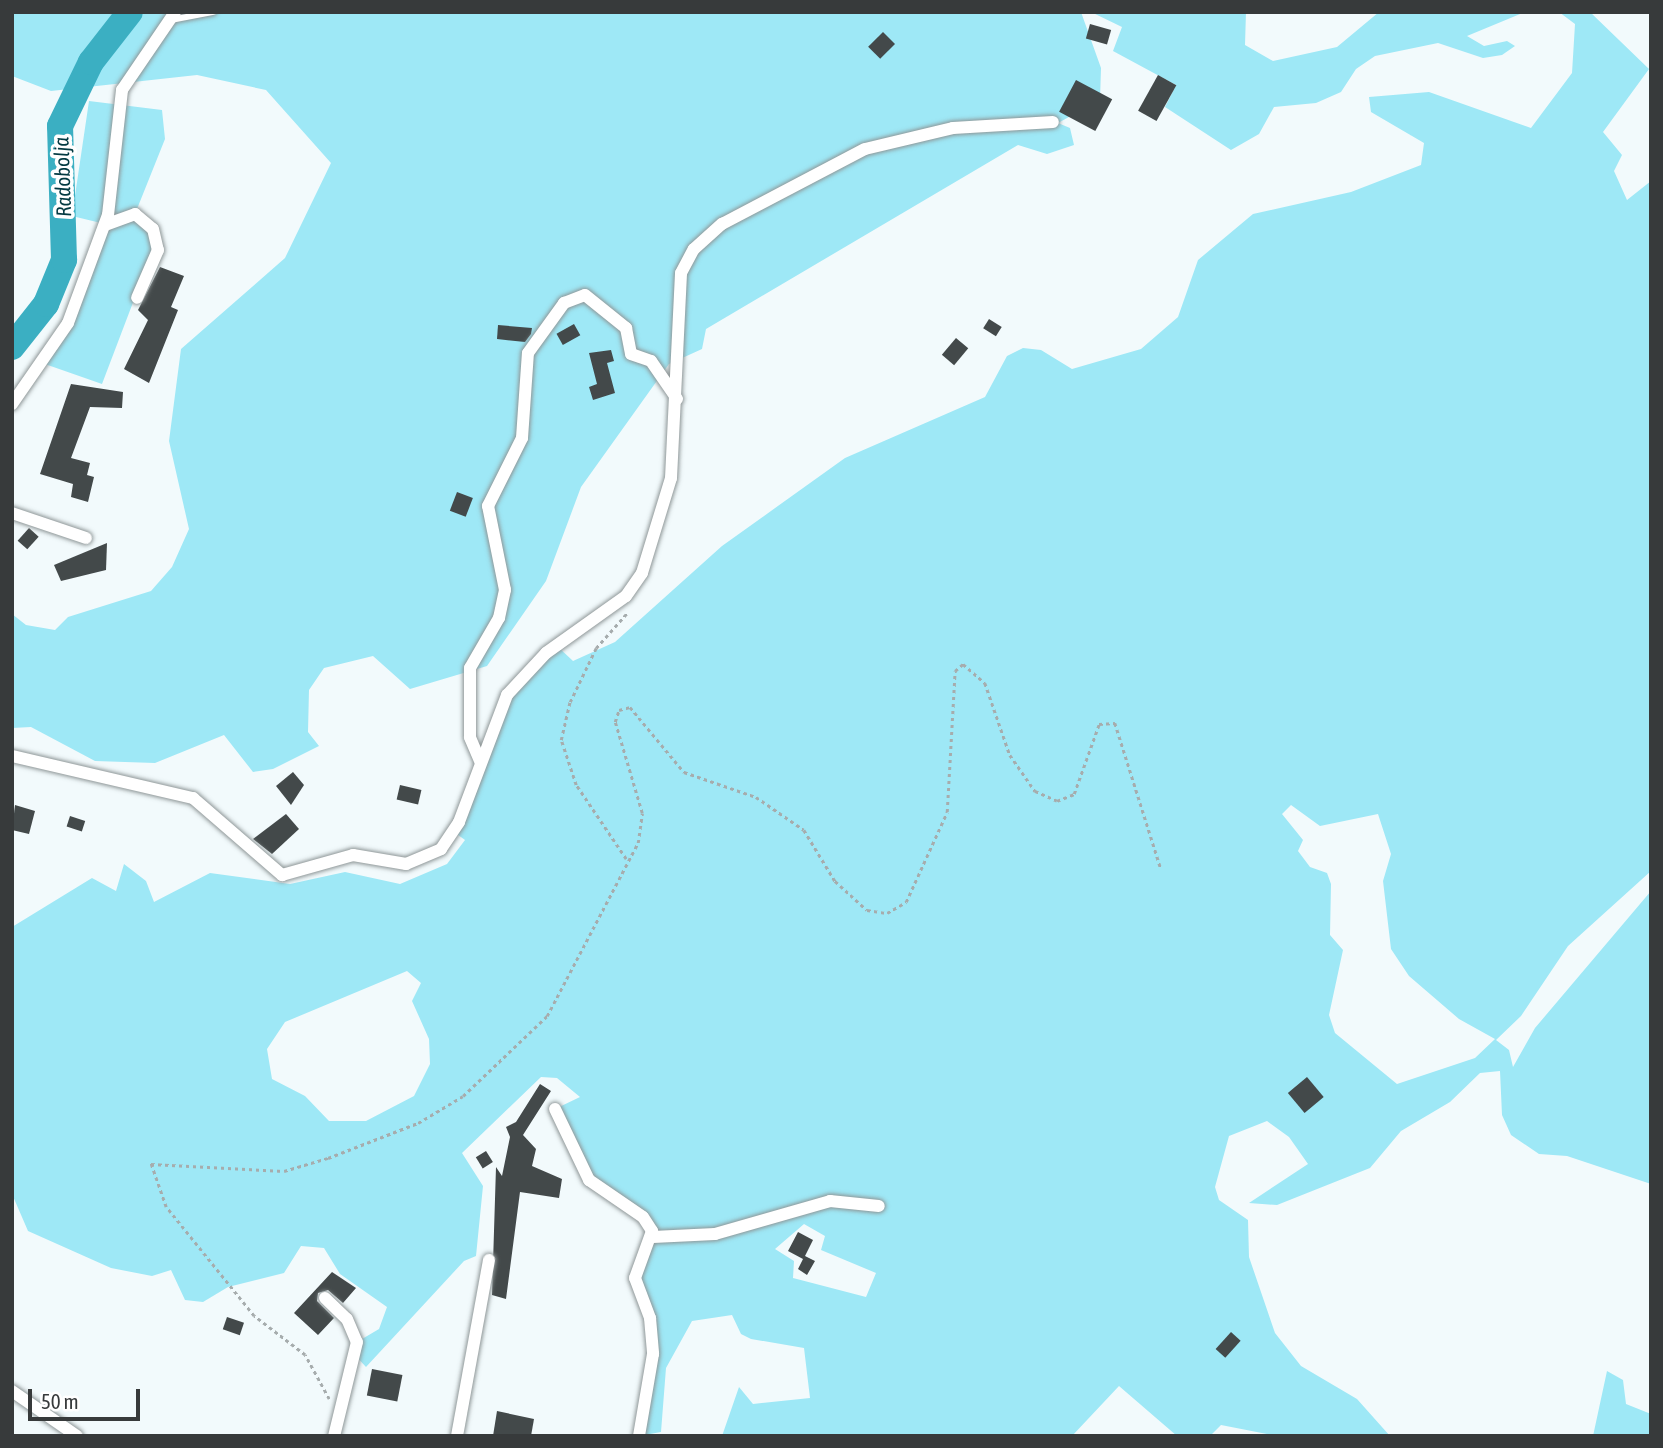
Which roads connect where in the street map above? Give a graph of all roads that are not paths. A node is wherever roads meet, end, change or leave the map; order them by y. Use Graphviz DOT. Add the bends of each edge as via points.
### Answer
graph roads {
  1 [pos="213,12"];
  2 [pos="173,16"];
  3 [pos="1053,122"];
  4 [pos="105,225"];
  5 [pos="137,298"];
  6 [pos="677,400"];
  7 [pos="12,404"];
  8 [pos="12,513"];
  9 [pos="86,538"];
  10 [pos="12,756"];
  11 [pos="480,761"];
  12 [pos="555,1108"];
  13 [pos="879,1206"];
  14 [pos="653,1237"];
  15 [pos="489,1260"];
  16 [pos="325,1298"];
  17 [pos="12,1391"];
  18 [pos="77,1436"];
  19 [pos="334,1436"];
  20 [pos="457,1436"];
  21 [pos="639,1436"];
  1 -- 2 [label="lane"];
  2 -- 4 [label="street" via="122,90 116,181"];
  3 -- 6 [label="street" via="953,128 865,149 722,224 694,249 681,273"];
  4 -- 5 [label="street" via="135,214 153,229 158,250"];
  4 -- 7 [label="street" via="68,323"];
  6 -- 11 [label="street" via="671,478 638,583 526,672 497,711"];
  6 -- 11 [label="street" via="651,361 631,354 626,328 585,295 564,303 528,353 519,449 495,482 488,506 505,590 499,618 470,668 470,737"];
  8 -- 9 [label="street"];
  10 -- 11 [label="street" via="193,799 220,816 258,860 290,876 353,855 391,866 431,855 459,822"];
  12 -- 14 [label="street" via="589,1180 643,1217"];
  13 -- 14 [label="street" via="830,1201 715,1234"];
  14 -- 21 [label="street" via="635,1279 652,1332 651,1387"];
  15 -- 20 [label="street"];
  16 -- 19 [label="street" via="347,1319 357,1342"];
  17 -- 18 [label="street"];
}
